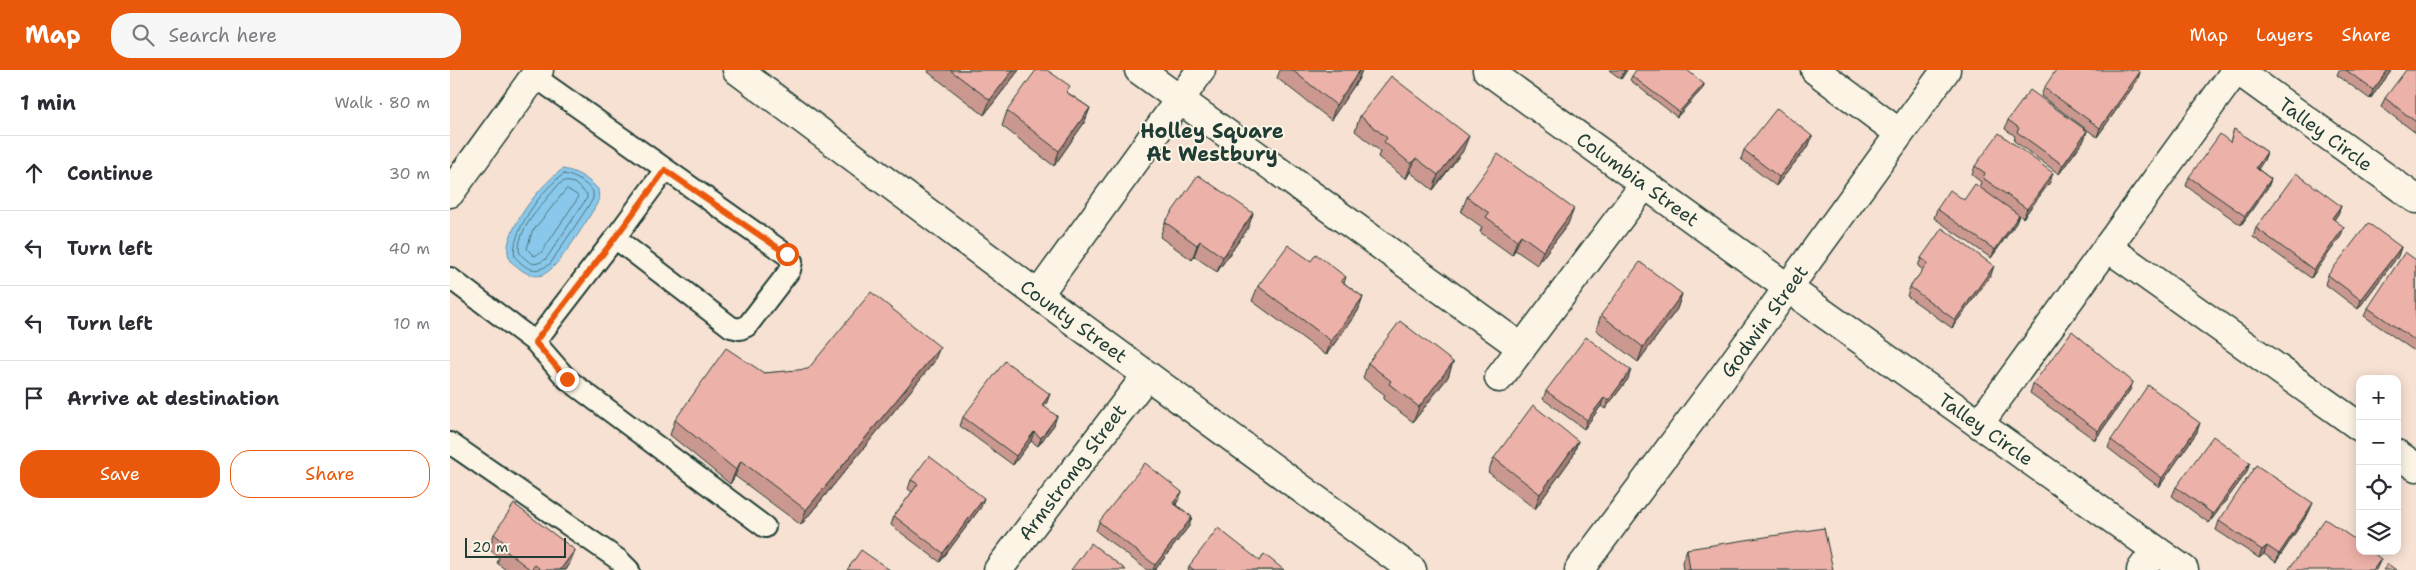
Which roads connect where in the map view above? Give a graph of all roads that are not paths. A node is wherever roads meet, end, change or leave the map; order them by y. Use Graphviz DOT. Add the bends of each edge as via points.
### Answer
graph roads {
  1 [pos="737,70"];
  2 [pos="1139,70"];
  3 [pos="1201,70"];
  4 [pos="1487,70"];
  5 [pos="1815,70"];
  6 [pos="1946,70"];
  7 [pos="2236,70"];
  8 [pos="536,73"];
  9 [pos="1179,100"];
  10 [pos="1899,133"];
  11 [pos="665,170"];
  12 [pos="1645,184"];
  13 [pos="450,193"];
  14 [pos="2416,199"];
  15 [pos="615,238"];
  16 [pos="2107,247"];
  17 [pos="450,278"];
  18 [pos="1788,288"];
  19 [pos="1038,295"];
  20 [pos="535,342"];
  21 [pos="1522,348"];
  22 [pos="1147,375"];
  23 [pos="1499,378"];
  24 [pos="1979,424"];
  25 [pos="2356,424"];
  26 [pos="450,443"];
  27 [pos="2401,457"];
  28 [pos="2416,467"];
  29 [pos="765,527"];
  30 [pos="2148,560"];
  31 [pos="629,570"];
  32 [pos="998,570"];
  33 [pos="1412,570"];
  34 [pos="1578,570"];
  35 [pos="2184,570"];
  1 -- 19 [label="street, County Street"];
  2 -- 9 [label="street"];
  3 -- 9 [label="street"];
  4 -- 12 [label="street, Columbia Street"];
  5 -- 10 [label="street"];
  6 -- 10 [label="street, Godwin Street"];
  7 -- 14 [label="street, Talley Circle"];
  7 -- 16 [label="street"];
  8 -- 11 [label="lane"];
  8 -- 13 [label="street"];
  9 -- 19 [label="street"];
  9 -- 21 [label="street"];
  10 -- 18 [label="street, Godwin Street"];
  11 -- 15 [label="lane"];
  11 -- 15 [label="lane" via="787,254 792,261 790,270 747,326 740,330 731,327"];
  12 -- 18 [label="street, Columbia Street"];
  12 -- 21 [label="street"];
  15 -- 20 [label="lane"];
  16 -- 24 [label="street"];
  16 -- 25 [label="street"];
  17 -- 20 [label="lane"];
  18 -- 24 [label="street, Talley Circle"];
  18 -- 34 [label="street, Godwin Street"];
  19 -- 22 [label="street, County Street"];
  20 -- 29 [label="lane" via="567,379"];
  21 -- 23 [label="street"];
  22 -- 32 [label="street, Armstromg Street"];
  22 -- 33 [label="street, County Street"];
  24 -- 30 [label="street, Talley Circle"];
  26 -- 31 [label="lane"];
  27 -- 28 [label="street"];
  30 -- 35 [label="street, Talley Circle"];
}
